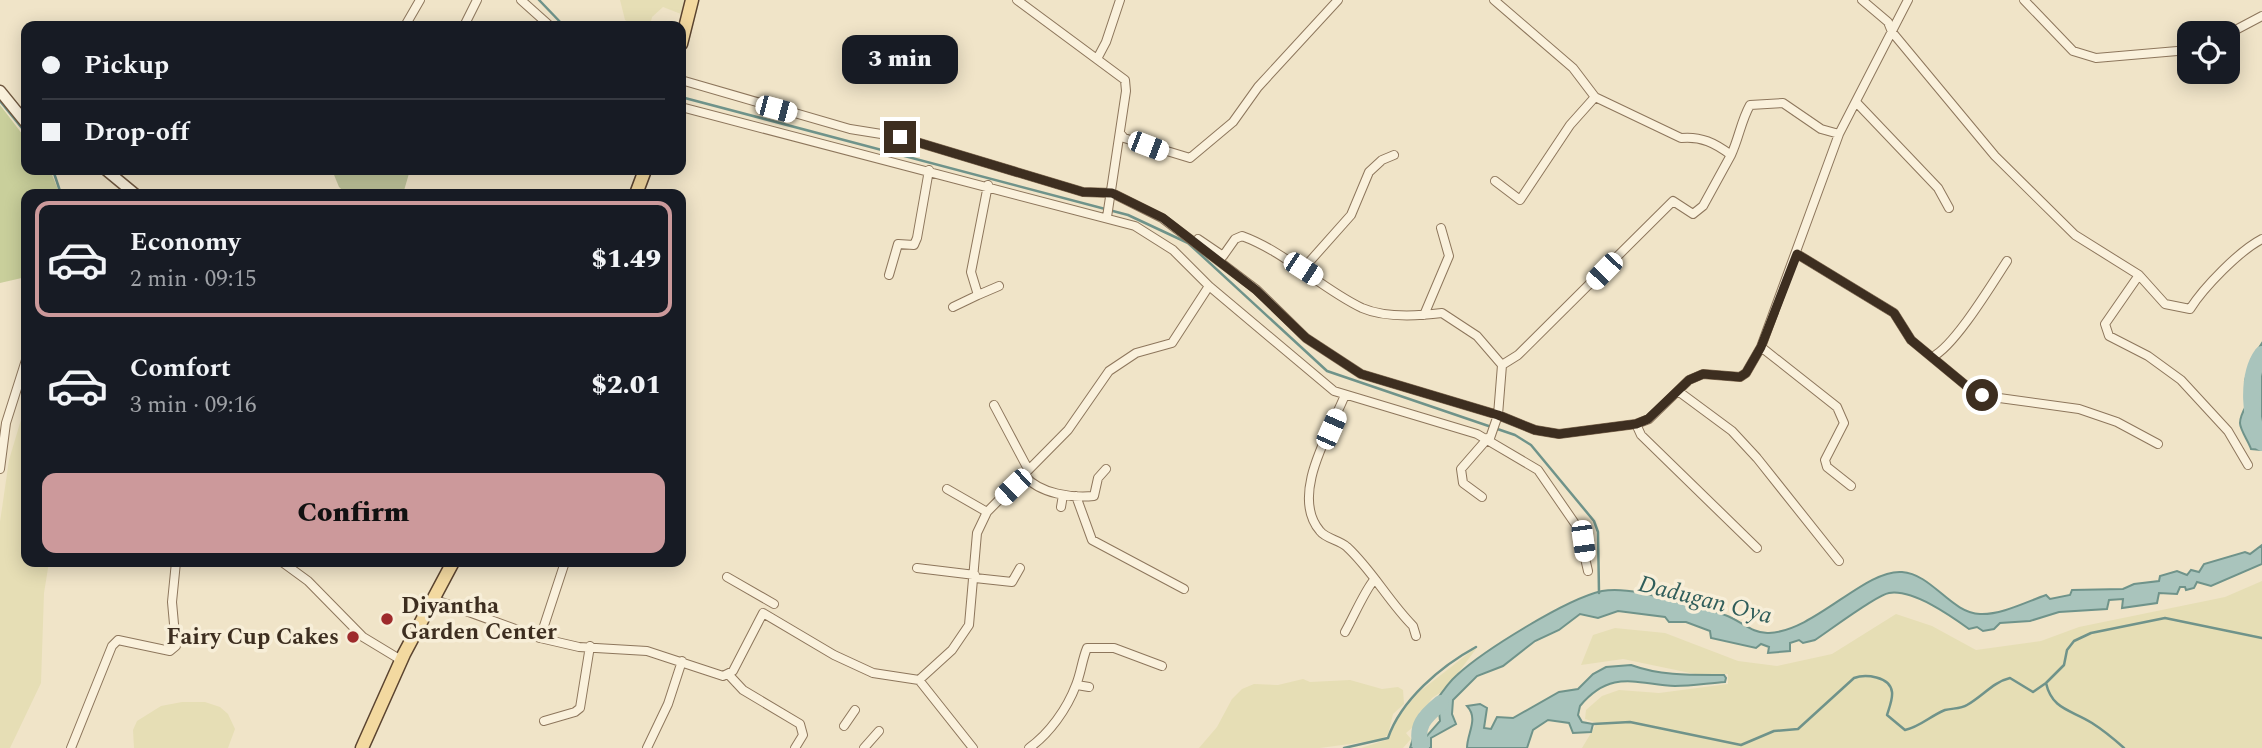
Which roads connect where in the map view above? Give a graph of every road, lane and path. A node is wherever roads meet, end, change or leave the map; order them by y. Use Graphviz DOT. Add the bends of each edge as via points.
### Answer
graph roads {
  1 [pos="420,0"];
  2 [pos="477,0"];
  3 [pos="520,0"];
  4 [pos="692,0"];
  5 [pos="1017,0"];
  6 [pos="1120,0"];
  7 [pos="1338,0"];
  8 [pos="1494,0"];
  9 [pos="1862,0"];
  10 [pos="1908,0"];
  11 [pos="2024,0"];
  12 [pos="2039,0"];
  13 [pos="2032,9"];
  14 [pos="2262,16"];
  15 [pos="408,21"];
  16 [pos="466,21"];
  17 [pos="544,21"];
  18 [pos="686,24"];
  19 [pos="2240,28"];
  20 [pos="1892,32"];
  21 [pos="2177,51"];
  22 [pos="1097,59"];
  23 [pos="686,81"];
  24 [pos="0,91"];
  25 [pos="1595,97"];
  26 [pos="1856,102"];
  27 [pos="686,108"];
  28 [pos="21,118"];
  29 [pos="1120,133"];
  30 [pos="1839,134"];
  31 [pos="1394,155"];
  32 [pos="1731,155"];
  33 [pos="929,170"];
  34 [pos="112,175"];
  35 [pos="1495,181"];
  36 [pos="988,186"];
  37 [pos="129,189"];
  38 [pos="1112,193"];
  39 [pos="1949,208"];
  40 [pos="1108,211"];
  41 [pos="1163,218"];
  42 [pos="1441,228"];
  43 [pos="2262,239"];
  44 [pos="1797,254"];
  45 [pos="2007,261"];
  46 [pos="1303,269"];
  47 [pos="889,275"];
  48 [pos="2139,275"];
  49 [pos="999,286"];
  50 [pos="1209,286"];
  51 [pos="978,295"];
  52 [pos="953,307"];
  53 [pos="1424,315"];
  54 [pos="1761,347"];
  55 [pos="1932,356"];
  56 [pos="1502,365"];
  57 [pos="21,376"];
  58 [pos="1678,391"];
  59 [pos="1345,395"];
  60 [pos="993,405"];
  61 [pos="1497,419"];
  62 [pos="1636,424"];
  63 [pos="1490,436"];
  64 [pos="2158,444"];
  65 [pos="2248,465"];
  66 [pos="0,469"];
  67 [pos="1106,469"];
  68 [pos="1027,472"];
  69 [pos="1852,485"];
  70 [pos="947,489"];
  71 [pos="1063,495"];
  72 [pos="1076,496"];
  73 [pos="1482,497"];
  74 [pos="1061,507"];
  75 [pos="987,512"];
  76 [pos="1757,548"];
  77 [pos="1839,561"];
  78 [pos="176,567"];
  79 [pos="289,567"];
  80 [pos="450,567"];
  81 [pos="563,567"];
  82 [pos="917,568"];
  83 [pos="1020,568"];
  84 [pos="1587,571"];
  85 [pos="975,576"];
  86 [pos="727,577"];
  87 [pos="1374,580"];
  88 [pos="1184,589"];
  89 [pos="433,599"];
  90 [pos="774,604"];
  91 [pos="1345,632"];
  92 [pos="1416,636"];
  93 [pos="540,638"];
  94 [pos="590,646"];
  95 [pos="401,660"];
  96 [pos="682,661"];
  97 [pos="1162,666"];
  98 [pos="729,675"];
  99 [pos="919,680"];
  100 [pos="1077,685"];
  101 [pos="1089,688"];
  102 [pos="855,710"];
  103 [pos="544,721"];
  104 [pos="844,726"];
  105 [pos="879,731"];
  106 [pos="71,748"];
  107 [pos="362,748"];
  108 [pos="647,748"];
  109 [pos="795,748"];
  110 [pos="864,748"];
  111 [pos="973,748"];
  112 [pos="1029,748"];
  1 -- 15 [label="street"];
  2 -- 16 [label="street"];
  3 -- 17 [label="street"];
  4 -- 18 [label="main road"];
  5 -- 22 [label="street"];
  6 -- 22 [label="street"];
  7 -- 29 [label="street" via="1233,122 1190,158"];
  8 -- 25 [label="street" via="1573,68"];
  9 -- 20 [label="street" via="1888,22"];
  10 -- 20 [label="street"];
  11 -- 13 [label="street"];
  12 -- 13 [label="street"];
  13 -- 21 [label="street" via="2073,51 2096,58"];
  14 -- 19 [label="street"];
  20 -- 26 [label="street"];
  20 -- 48 [label="street" via="1996,156 2075,235"];
  22 -- 29 [label="street" via="1125,80"];
  23 -- 38 [label="street" via="850,129 900,137 1083,192"];
  24 -- 28 [label="street"];
  25 -- 32 [label="street" via="1681,138 1696,137"];
  25 -- 35 [label="street" via="1570,125 1520,200"];
  26 -- 30 [label="street"];
  26 -- 39 [label="street" via="1938,188"];
  27 -- 33 [label="street"];
  29 -- 38 [label="street"];
  30 -- 32 [label="street" via="1821,129 1783,103 1750,105"];
  30 -- 44 [label="street"];
  31 -- 46 [label="street" via="1369,172 1351,215"];
  32 -- 56 [label="street" via="1703,206 1693,214 1673,201 1518,355"];
  33 -- 36 [label="street"];
  33 -- 47 [label="street" via="917,239 914,245 898,244"];
  34 -- 37 [label="street"];
  36 -- 40 [label="street"];
  36 -- 51 [label="street" via="971,272"];
  38 -- 40 [label="street"];
  38 -- 41 [label="street"];
  40 -- 50 [label="street" via="1157,239"];
  41 -- 46 [label="street" via="1223,256 1242,236 1265,244"];
  41 -- 61 [label="street" via="1256,290 1306,338 1361,374"];
  42 -- 53 [label="street" via="1449,256"];
  43 -- 48 [label="street" via="2204,288 2190,309 2165,304"];
  44 -- 54 [label="street"];
  44 -- 55 [label="street" via="1894,313 1911,340"];
  45 -- 55 [label="street" via="1961,329 1942,352"];
  46 -- 53 [label="street" via="1364,309"];
  48 -- 65 [label="street" via="2105,324 2109,336 2181,380 2228,431"];
  49 -- 51 [label="street"];
  50 -- 59 [label="street" via="1334,391"];
  50 -- 68 [label="street" via="1172,343 1136,353 1109,371 1068,430"];
  51 -- 52 [label="street"];
  53 -- 56 [label="street" via="1442,313 1477,336"];
  54 -- 58 [label="street" via="1740,377 1703,374"];
  54 -- 69 [label="street" via="1837,407 1844,423 1825,460 1827,467"];
  55 -- 64 [label="street" via="1982,395 2079,409 2117,422"];
  56 -- 61 [label="street"];
  57 -- 66 [label="street" via="6,423"];
  58 -- 62 [label="street"];
  58 -- 77 [label="street" via="1732,431"];
  59 -- 63 [label="street"];
  59 -- 87 [label="street" via="1313,466 1310,505 1321,534 1345,545"];
  60 -- 68 [label="street"];
  61 -- 62 [label="street" via="1559,434"];
  61 -- 63 [label="street"];
  62 -- 76 [label="street" via="1641,435"];
  63 -- 73 [label="street" via="1461,469 1463,483"];
  63 -- 84 [label="street" via="1538,470 1577,528"];
  67 -- 72 [label="street" via="1098,478 1094,496"];
  68 -- 71 [label="street" via="1030,482"];
  68 -- 75 [label="street"];
  70 -- 75 [label="street"];
  71 -- 72 [label="street"];
  71 -- 74 [label="street"];
  72 -- 88 [label="street" via="1092,540"];
  75 -- 85 [label="street" via="977,533"];
  78 -- 106 [label="street" via="172,602 176,646 170,650 118,640"];
  79 -- 95 [label="street" via="363,637"];
  80 -- 89 [label="main road"];
  81 -- 93 [label="street"];
  82 -- 85 [label="street"];
  83 -- 85 [label="street" via="1012,582"];
  85 -- 99 [label="street" via="969,625 933,671"];
  86 -- 90 [label="street"];
  87 -- 91 [label="street"];
  87 -- 92 [label="street" via="1413,626"];
  89 -- 93 [label="street"];
  89 -- 95 [label="main road"];
  93 -- 94 [label="street"];
  94 -- 96 [label="street" via="647,650"];
  94 -- 103 [label="street" via="580,708"];
  95 -- 107 [label="main road"];
  96 -- 98 [label="street"];
  96 -- 108 [label="street"];
  97 -- 100 [label="street" via="1114,648 1087,648"];
  98 -- 99 [label="street" via="763,613 873,673"];
  98 -- 109 [label="street" via="743,690 800,724 803,735"];
  99 -- 111 [label="street"];
  100 -- 101 [label="street"];
  100 -- 112 [label="street" via="1046,736"];
  102 -- 104 [label="street"];
  105 -- 110 [label="street"];
}
